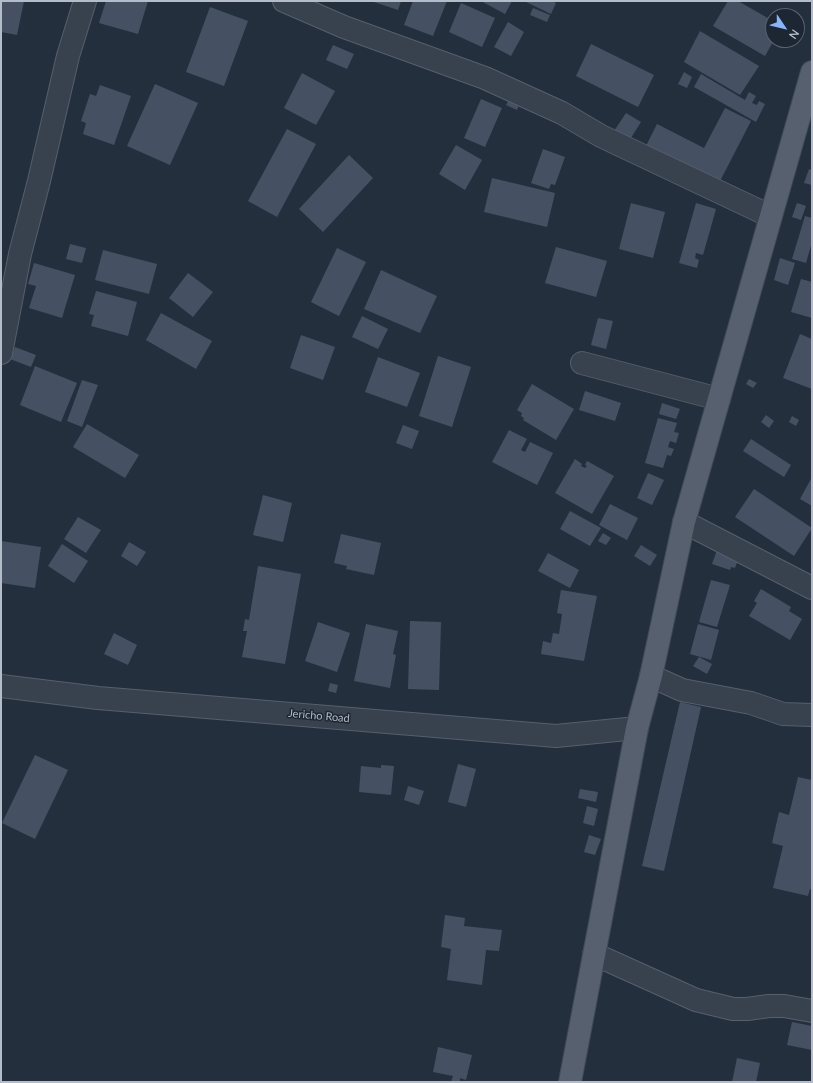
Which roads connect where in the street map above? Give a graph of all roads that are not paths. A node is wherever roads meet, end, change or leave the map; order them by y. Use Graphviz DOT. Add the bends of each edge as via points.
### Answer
graph roads {
  1 [pos="85,1"];
  2 [pos="284,1"];
  3 [pos="812,72"];
  4 [pos="770,216"];
  5 [pos="1,352"];
  6 [pos="582,363"];
  7 [pos="719,399"];
  8 [pos="684,522"];
  9 [pos="812,588"];
  10 [pos="651,676"];
  11 [pos="1,686"];
  12 [pos="812,715"];
  13 [pos="637,728"];
  14 [pos="594,954"];
  15 [pos="812,1010"];
  16 [pos="570,1082"];
  1 -- 5 [label="street" via="68,56 20,254"];
  2 -- 4 [label="street" via="344,27 486,78 562,112 601,136"];
  3 -- 4 [label="main road"];
  4 -- 7 [label="main road"];
  6 -- 7 [label="street"];
  7 -- 8 [label="main road"];
  8 -- 9 [label="street"];
  8 -- 10 [label="main road"];
  10 -- 12 [label="street" via="682,690 751,703 783,714"];
  10 -- 13 [label="main road"];
  11 -- 13 [label="street, Jericho Road" via="98,698 556,736"];
  13 -- 14 [label="main road"];
  14 -- 15 [label="street" via="696,1000 733,1009 784,1006"];
  14 -- 16 [label="main road"];
}
